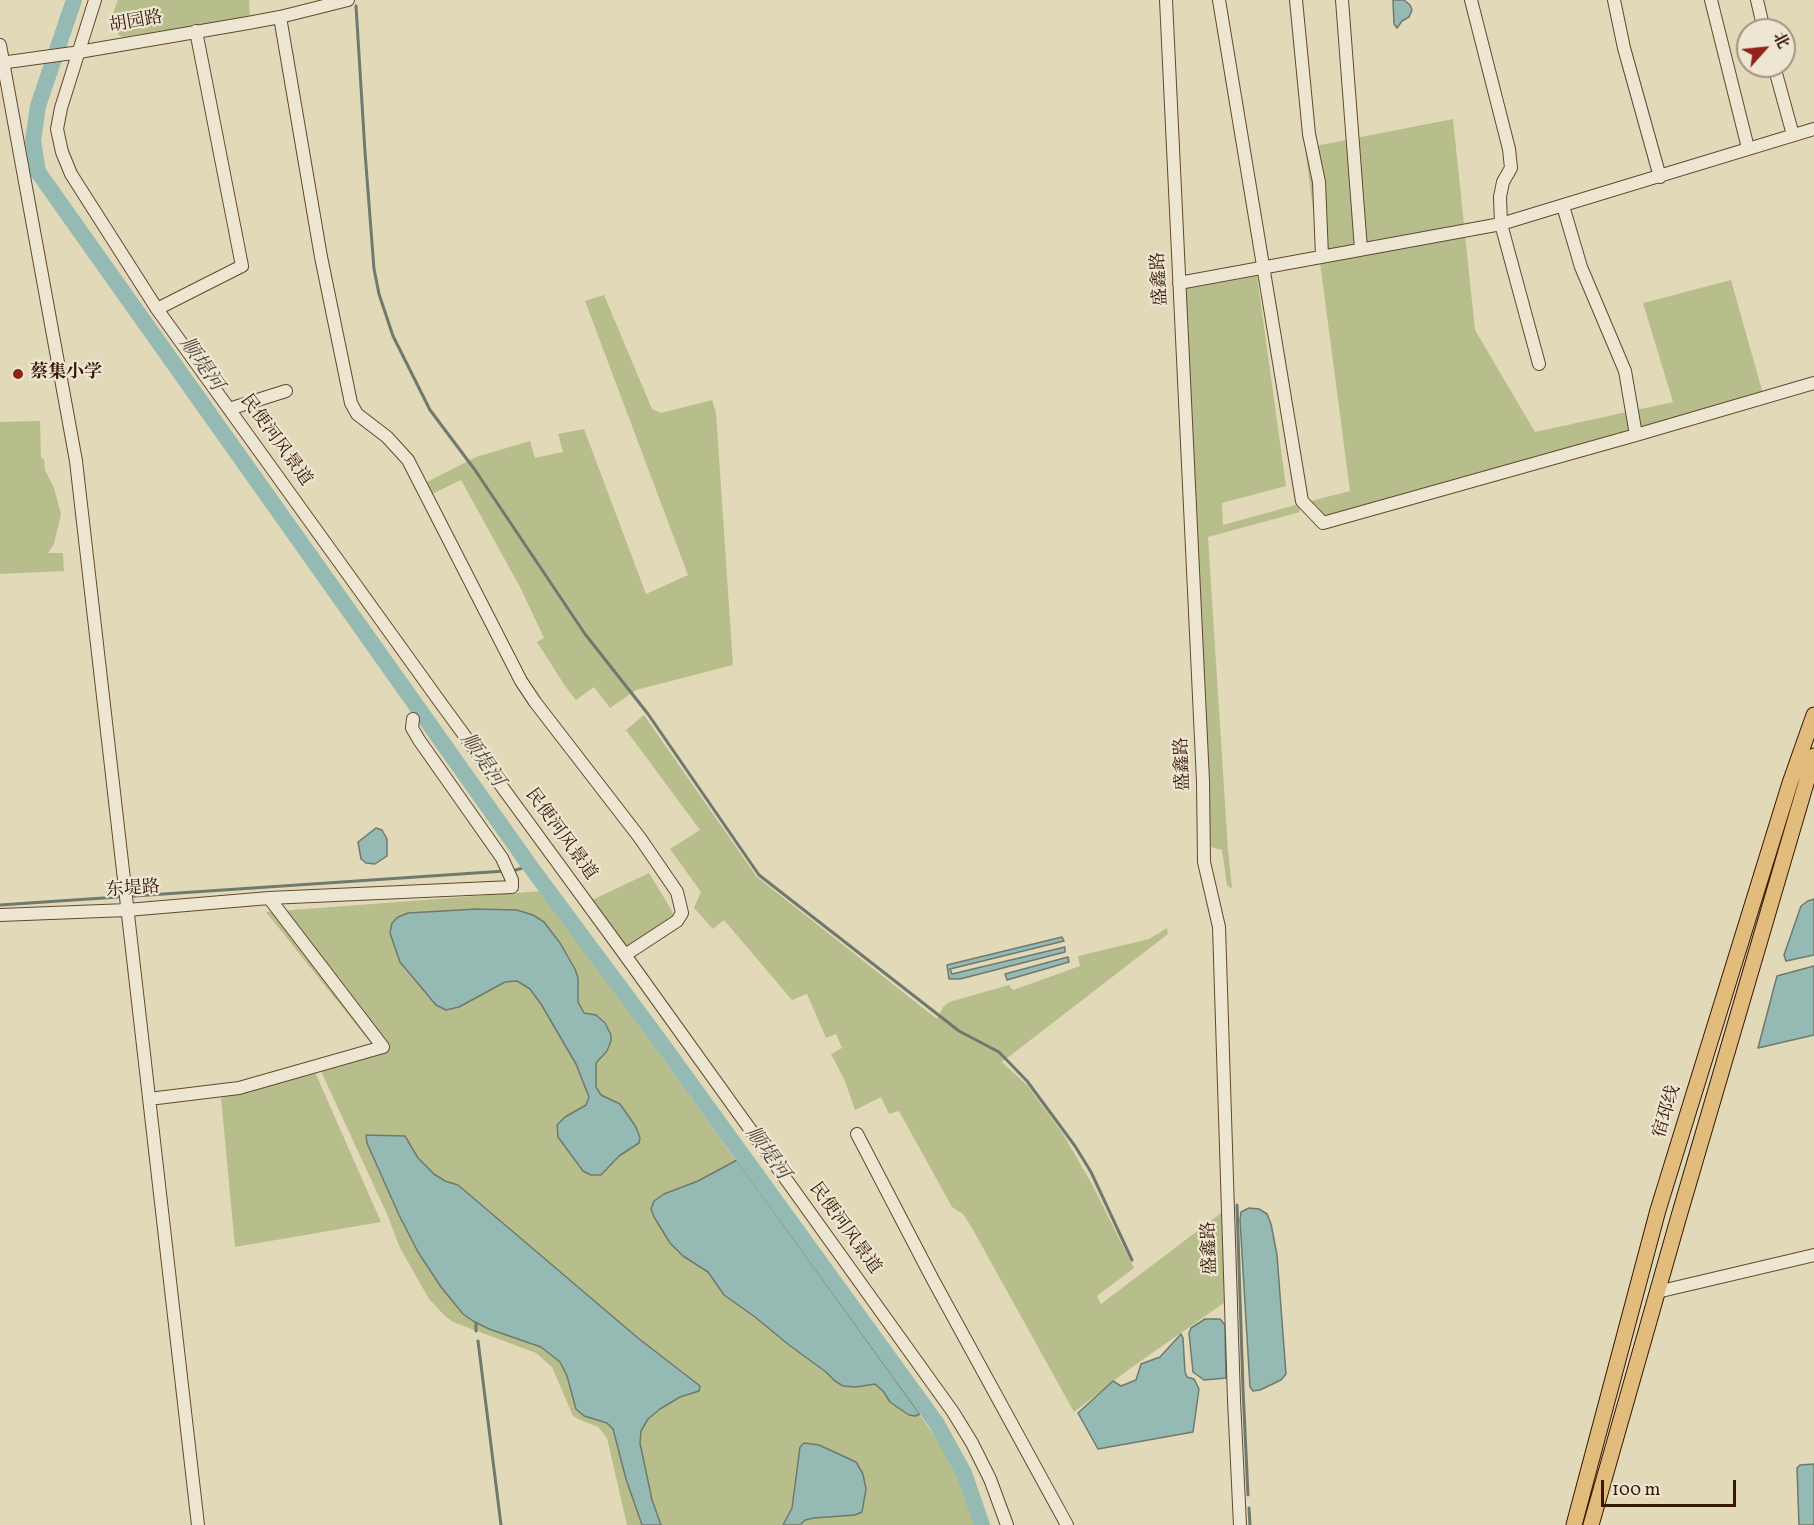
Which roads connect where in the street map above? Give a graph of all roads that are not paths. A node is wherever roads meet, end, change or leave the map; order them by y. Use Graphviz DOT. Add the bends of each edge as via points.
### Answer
graph roads {
  1 [pos="94,0"];
  2 [pos="348,0"];
  3 [pos="1166,0"];
  4 [pos="1219,0"];
  5 [pos="1296,0"];
  6 [pos="1342,0"];
  7 [pos="1471,0"];
  8 [pos="1614,0"];
  9 [pos="1711,0"];
  10 [pos="1757,0"];
  11 [pos="280,17"];
  12 [pos="1761,18"];
  13 [pos="196,32"];
  14 [pos="0,45"];
  15 [pos="76,52"];
  16 [pos="2,62"];
  17 [pos="1777,78"];
  18 [pos="1814,129"];
  19 [pos="1793,135"];
  20 [pos="1748,148"];
  21 [pos="1660,177"];
  22 [pos="1563,206"];
  23 [pos="1501,224"];
  24 [pos="1361,249"];
  25 [pos="1322,256"];
  26 [pos="1263,267"];
  27 [pos="1179,283"];
  28 [pos="157,309"];
  29 [pos="1539,364"];
  30 [pos="1814,383"];
  31 [pos="286,391"];
  32 [pos="229,409"];
  33 [pos="1636,435"];
  34 [pos="1814,715"];
  35 [pos="412,719"];
  36 [pos="1814,756"];
  37 [pos="268,898"];
  38 [pos="127,909"];
  39 [pos="0,915"];
  40 [pos="625,955"];
  41 [pos="149,1099"];
  42 [pos="857,1134"];
  43 [pos="1814,1255"];
  44 [pos="1657,1292"];
  45 [pos="198,1525"];
  46 [pos="1007,1525"];
  47 [pos="1067,1525"];
  48 [pos="1240,1525"];
  49 [pos="1574,1525"];
  50 [pos="1591,1525"];
  1 -- 15 [label="street, 民便河风景道"];
  2 -- 11 [label="street, 胡园路"];
  3 -- 27 [label="street, 盛鑫路"];
  4 -- 26 [label="street"];
  5 -- 25 [label="street" via="1308,124 1319,182"];
  6 -- 24 [label="street"];
  7 -- 23 [label="street" via="1509,149 1511,168 1500,197"];
  8 -- 21 [label="street"];
  9 -- 20 [label="street"];
  10 -- 12 [label="street"];
  11 -- 13 [label="street, 胡园路"];
  11 -- 40 [label="street" via="351,404 408,460 521,681 677,892 682,913 677,921"];
  13 -- 15 [label="street, 胡园路"];
  13 -- 28 [label="street" via="242,266"];
  14 -- 16 [label="street"];
  15 -- 16 [label="street, 胡园路"];
  15 -- 28 [label="street, 民便河风景道" via="57,129 62,152 89,204"];
  16 -- 38 [label="street" via="76,461"];
  17 -- 19 [label="street"];
  18 -- 19 [label="street"];
  19 -- 20 [label="street"];
  20 -- 21 [label="street"];
  21 -- 22 [label="street"];
  22 -- 23 [label="street"];
  22 -- 33 [label="street" via="1581,267 1625,371"];
  23 -- 24 [label="street"];
  23 -- 29 [label="street"];
  24 -- 25 [label="street"];
  25 -- 26 [label="street"];
  26 -- 27 [label="street"];
  26 -- 33 [label="street" via="1302,501 1323,523"];
  27 -- 48 [label="street, 盛鑫路" via="1204,862 1219,927"];
  28 -- 32 [label="street, 民便河风景道"];
  30 -- 33 [label="street"];
  31 -- 32 [label="street"];
  32 -- 40 [label="street, 民便河风景道"];
  34 -- 49 [label="main road, 宿邳线" via="1658,1210"];
  35 -- 37 [label="street, 东堤路" via="419,740 502,858 512,887"];
  36 -- 44 [label="main road"];
  37 -- 38 [label="street, 东堤路"];
  37 -- 41 [label="street" via="382,1047 239,1088"];
  38 -- 39 [label="street, 东堤路"];
  38 -- 41 [label="street"];
  40 -- 46 [label="street, 民便河风景道" via="953,1412 981,1461"];
  41 -- 45 [label="street"];
  42 -- 47 [label="street"];
  43 -- 44 [label="street"];
  44 -- 50 [label="main road"];
}
